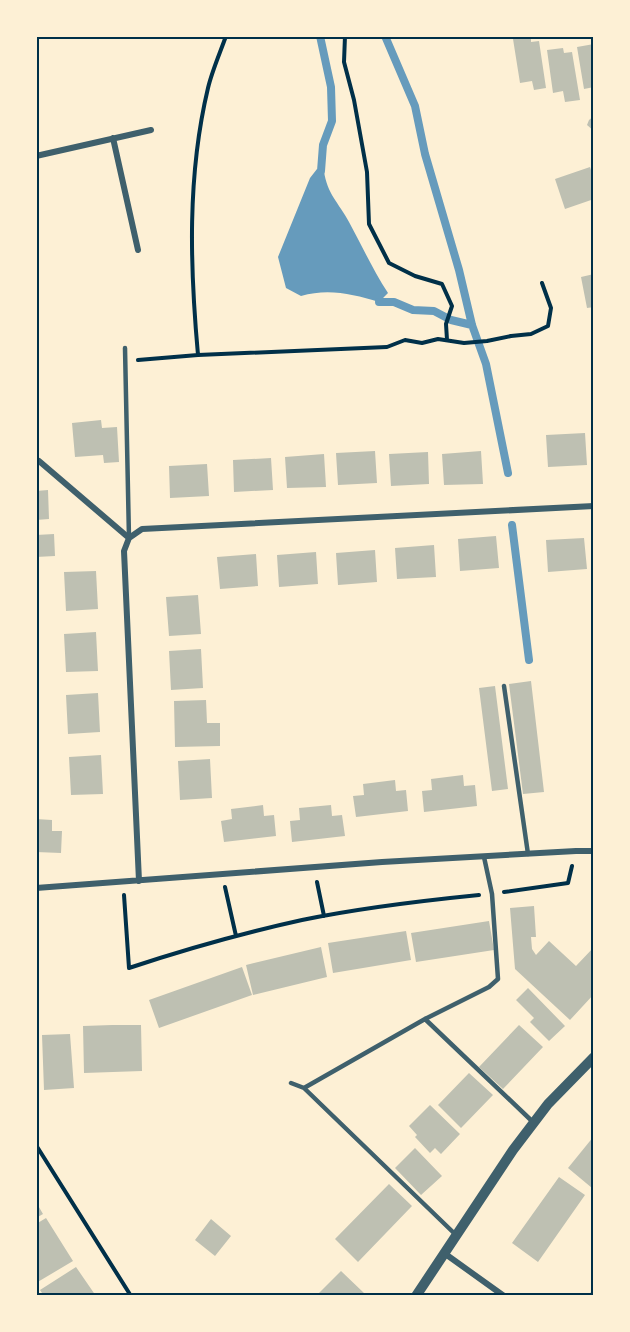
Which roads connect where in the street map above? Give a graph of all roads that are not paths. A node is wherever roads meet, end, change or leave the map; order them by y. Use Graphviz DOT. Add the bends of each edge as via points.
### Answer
graph roads {
  1 [pos="151,130"];
  2 [pos="113,138"];
  3 [pos="36,156"];
  4 [pos="138,250"];
  5 [pos="125,348"];
  6 [pos="39,461"];
  7 [pos="594,506"];
  8 [pos="129,538"];
  9 [pos="504,686"];
  10 [pos="594,851"];
  11 [pos="528,854"];
  12 [pos="484,857"];
  13 [pos="139,881"];
  14 [pos="36,888"];
  15 [pos="426,1019"];
  16 [pos="594,1057"];
  17 [pos="291,1083"];
  18 [pos="304,1088"];
  19 [pos="534,1123"];
  20 [pos="456,1235"];
  21 [pos="444,1253"];
  22 [pos="594,1292"];
  23 [pos="416,1296"];
  24 [pos="504,1296"];
  25 [pos="591,1296"];
  1 -- 2 [label="street"];
  2 -- 3 [label="street"];
  2 -- 4 [label="street"];
  5 -- 8 [label="lane"];
  6 -- 8 [label="street"];
  7 -- 8 [label="street" via="142,530"];
  8 -- 13 [label="street" via="124,551"];
  9 -- 11 [label="lane"];
  10 -- 11 [label="street"];
  11 -- 12 [label="street"];
  12 -- 13 [label="street"];
  12 -- 15 [label="lane" via="492,894 498,979"];
  13 -- 14 [label="street"];
  15 -- 18 [label="lane"];
  15 -- 19 [label="lane"];
  16 -- 19 [label="street"];
  17 -- 18 [label="lane"];
  18 -- 20 [label="lane"];
  19 -- 20 [label="street"];
  20 -- 21 [label="street"];
  21 -- 23 [label="street"];
  21 -- 24 [label="street"];
  22 -- 25 [label="lane"];
}
